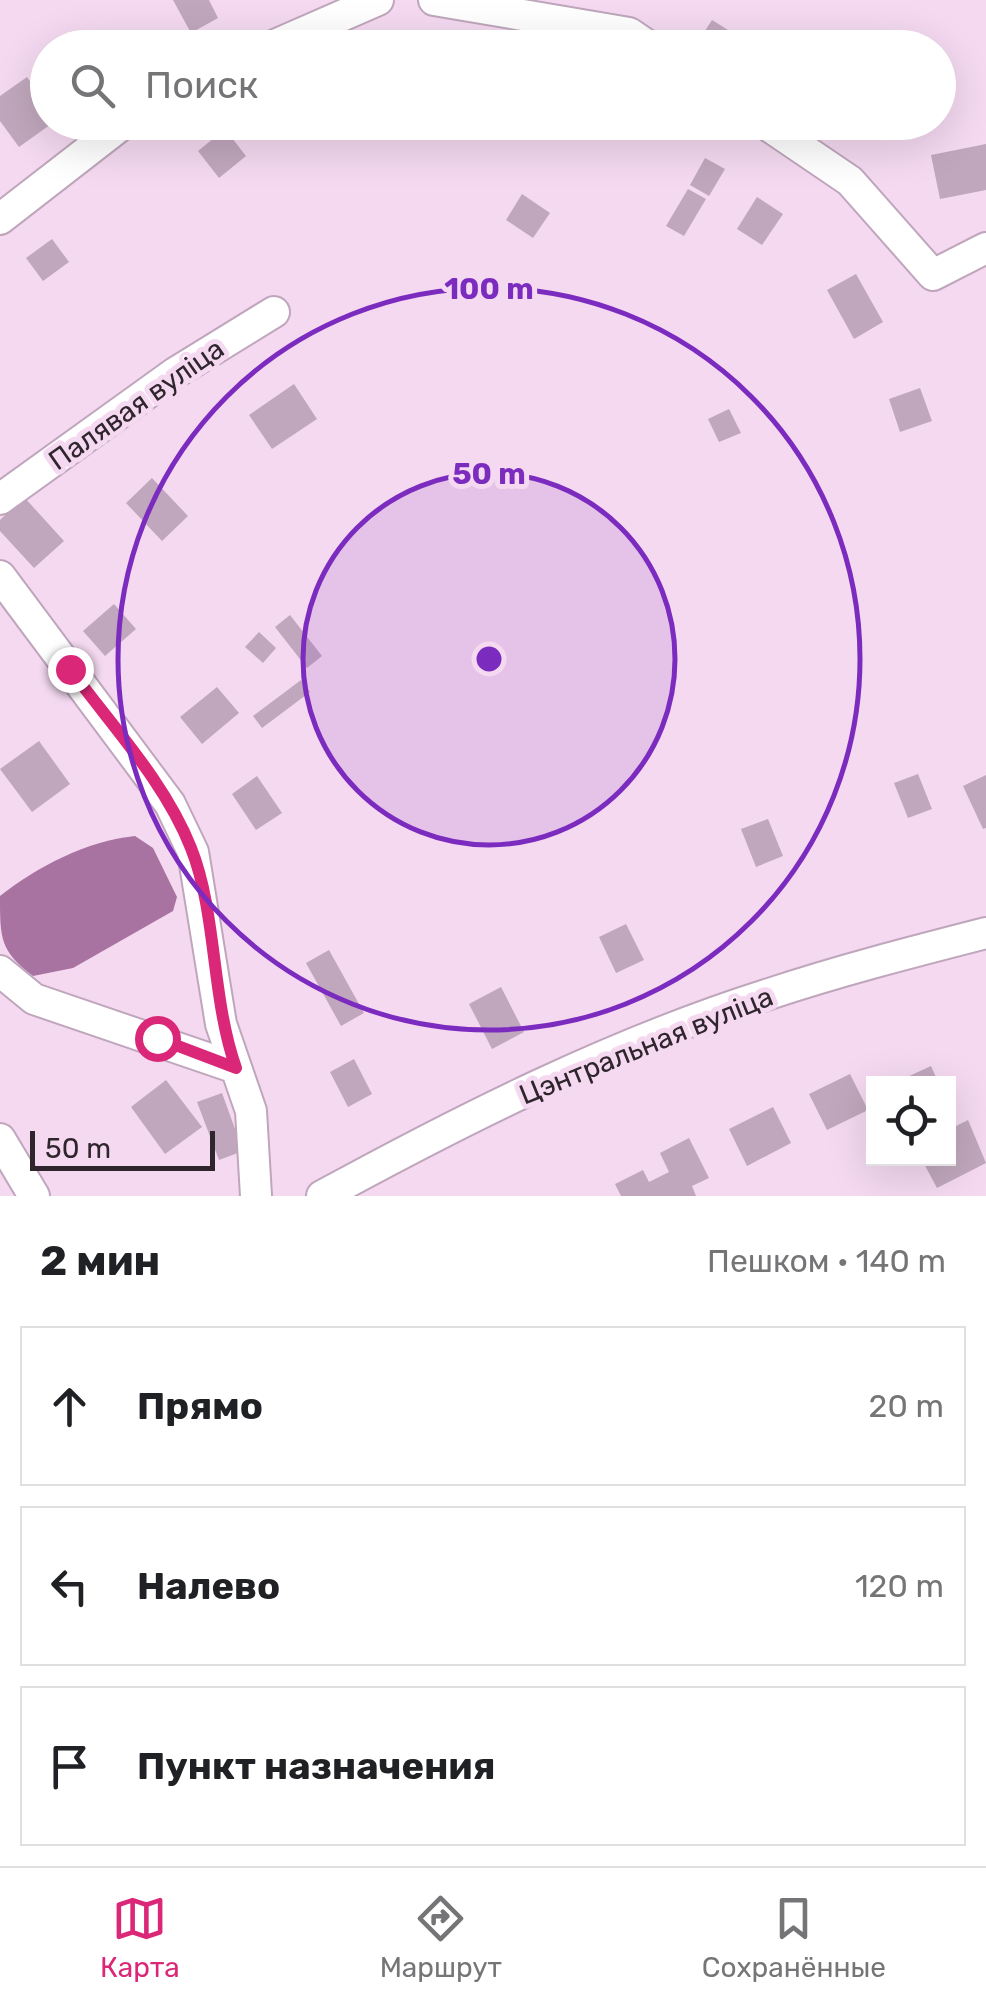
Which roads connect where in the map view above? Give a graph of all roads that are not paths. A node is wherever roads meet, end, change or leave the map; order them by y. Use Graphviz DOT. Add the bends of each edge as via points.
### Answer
graph roads {
  1 [pos="378,0"];
  2 [pos="434,0"];
  3 [pos="309,30"];
  4 [pos="612,30"];
  5 [pos="103,140"];
  6 [pos="790,140"];
  7 [pos="0,219"];
  8 [pos="986,248"];
  9 [pos="274,312"];
  10 [pos="0,499"];
  11 [pos="0,576"];
  12 [pos="986,934"];
  13 [pos="0,971"];
  14 [pos="236,1068"];
  15 [pos="0,1139"];
  16 [pos="34,1196"];
  17 [pos="256,1196"];
  18 [pos="322,1196"];
  1 -- 3 [label="street"];
  2 -- 4 [label="street"];
  5 -- 7 [label="street"];
  6 -- 8 [label="street" via="850,181 933,275"];
  9 -- 10 [label="street, Палявая вуліца" via="175,373"];
  11 -- 14 [label="street" via="170,804 193,852 221,1024"];
  12 -- 18 [label="street, Цэнтральная вуліца" via="763,995 650,1039"];
  13 -- 14 [label="street" via="34,999"];
  14 -- 17 [label="street" via="251,1112"];
  15 -- 16 [label="street"];
}
